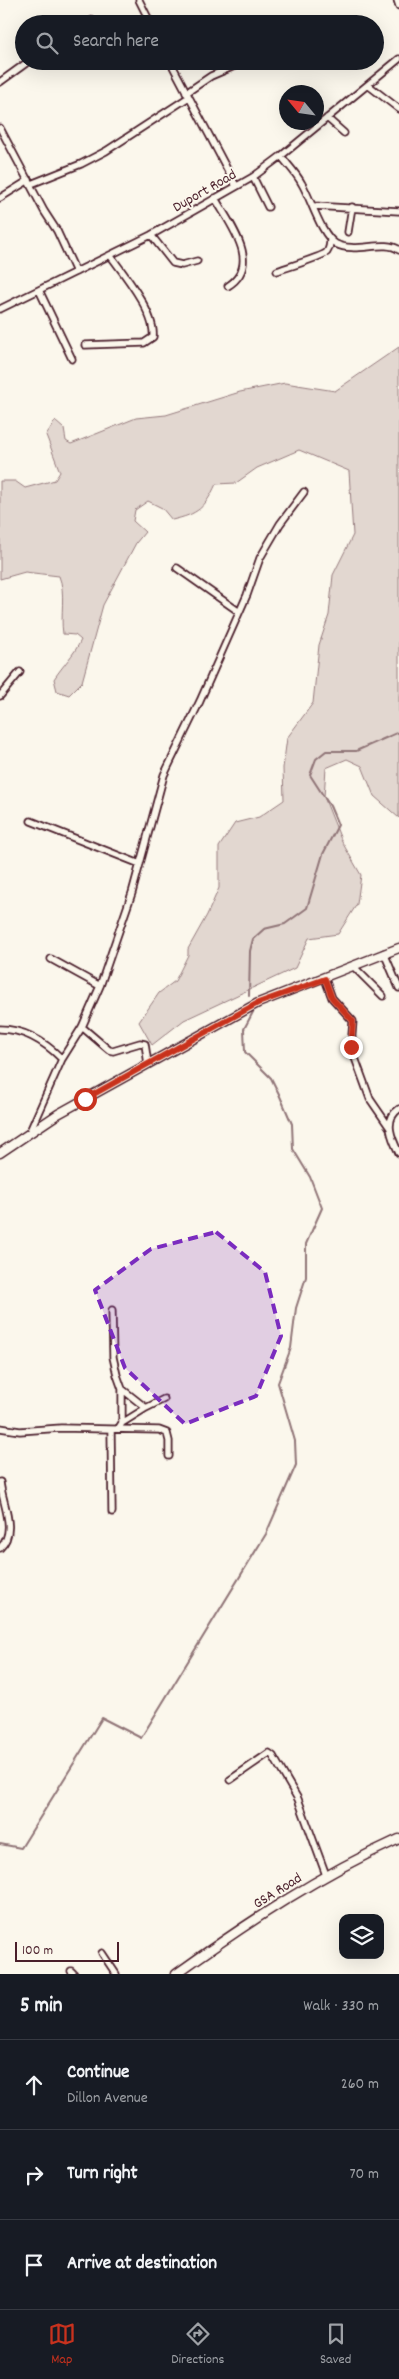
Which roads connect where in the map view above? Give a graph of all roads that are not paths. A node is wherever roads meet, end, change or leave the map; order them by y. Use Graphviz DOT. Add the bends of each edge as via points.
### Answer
graph roads {
  1 [pos="139,0"];
  2 [pos="396,0"];
  3 [pos="399,6"];
  4 [pos="146,15"];
  5 [pos="399,59"];
  6 [pos="17,70"];
  7 [pos="174,70"];
  8 [pos="225,70"];
  9 [pos="0,82"];
  10 [pos="368,85"];
  11 [pos="187,95"];
  12 [pos="399,109"];
  13 [pos="327,118"];
  14 [pos="0,128"];
  15 [pos="344,132"];
  16 [pos="281,156"];
  17 [pos="253,177"];
  18 [pos="30,182"];
  19 [pos="236,186"];
  20 [pos="0,198"];
  21 [pos="216,198"];
  22 [pos="314,206"];
  23 [pos="268,207"];
  24 [pos="352,207"];
  25 [pos="399,211"];
  26 [pos="348,232"];
  27 [pos="151,234"];
  28 [pos="330,240"];
  29 [pos="399,250"];
  30 [pos="110,255"];
  31 [pos="197,261"];
  32 [pos="277,270"];
  33 [pos="76,272"];
  34 [pos="228,286"];
  35 [pos="39,290"];
  36 [pos="0,309"];
  37 [pos="85,345"];
  38 [pos="72,359"];
  39 [pos="304,492"];
  40 [pos="177,568"];
  41 [pos="238,611"];
  42 [pos="20,672"];
  43 [pos="0,696"];
  44 [pos="31,821"];
  45 [pos="140,864"];
  46 [pos="399,948"];
  47 [pos="384,953"];
  48 [pos="51,959"];
  49 [pos="353,966"];
  50 [pos="325,979"];
  51 [pos="100,986"];
  52 [pos="399,988"];
  53 [pos="383,996"];
  54 [pos="82,1027"];
  55 [pos="0,1029"];
  56 [pos="62,1059"];
  57 [pos="148,1064"];
  58 [pos="399,1109"];
  59 [pos="390,1128"];
  60 [pos="30,1131"];
  61 [pos="0,1153"];
  62 [pos="399,1153"];
  63 [pos="112,1310"];
  64 [pos="122,1388"];
  65 [pos="164,1399"];
  66 [pos="146,1408"];
  67 [pos="122,1423"];
  68 [pos="0,1428"];
  69 [pos="114,1429"];
  70 [pos="169,1456"];
  71 [pos="0,1482"];
  72 [pos="112,1512"];
  73 [pos="0,1548"];
  74 [pos="230,1780"];
  75 [pos="399,1839"];
  76 [pos="326,1875"];
  77 [pos="102,1953"];
  78 [pos="116,1974"];
  79 [pos="176,1974"];
  1 -- 4 [label="street"];
  2 -- 3 [label="street"];
  5 -- 10 [label="street, Duport Road"];
  6 -- 9 [label="street"];
  7 -- 11 [label="street"];
  8 -- 11 [label="street" via="211,76"];
  10 -- 12 [label="street"];
  10 -- 13 [label="street, Duport Road"];
  11 -- 18 [label="street" via="106,151 81,164"];
  11 -- 19 [label="street"];
  13 -- 15 [label="street"];
  13 -- 16 [label="street, Duport Road"];
  14 -- 18 [label="street"];
  16 -- 17 [label="street, Duport Road"];
  16 -- 22 [label="street" via="301,181"];
  17 -- 19 [label="street, Duport Road"];
  17 -- 23 [label="street"];
  18 -- 20 [label="street"];
  18 -- 33 [label="street"];
  19 -- 21 [label="street, Duport Road"];
  21 -- 27 [label="street, Duport Road"];
  21 -- 34 [label="street" via="237,236 243,256 238,280"];
  22 -- 24 [label="street"];
  22 -- 28 [label="street"];
  24 -- 25 [label="street"];
  24 -- 26 [label="street"];
  27 -- 30 [label="street, Duport Road"];
  27 -- 31 [label="street" via="173,263 182,265"];
  28 -- 29 [label="street" via="346,247 387,246"];
  28 -- 32 [label="street" via="328,251 321,257 312,257"];
  30 -- 33 [label="street, Duport Road"];
  30 -- 37 [label="street" via="139,298 149,318 153,337 144,343"];
  33 -- 35 [label="street, Duport Road"];
  35 -- 36 [label="street, Duport Road"];
  35 -- 38 [label="street"];
  39 -- 41 [label="street" via="260,558"];
  40 -- 41 [label="street"];
  41 -- 45 [label="street" via="194,715 164,775"];
  42 -- 43 [label="street"];
  44 -- 45 [label="street"];
  45 -- 51 [label="street"];
  46 -- 47 [label="street"];
  47 -- 49 [label="street"];
  47 -- 52 [label="street"];
  48 -- 51 [label="street"];
  49 -- 50 [label="street"];
  49 -- 53 [label="street"];
  50 -- 57 [label="street" via="258,1003"];
  50 -- 59 [label="street" via="332,998 353,1021 351,1047 354,1056 370,1099"];
  51 -- 54 [label="street"];
  54 -- 56 [label="street"];
  54 -- 57 [label="street" via="109,1050 145,1044"];
  55 -- 56 [label="street" via="20,1031 42,1041"];
  56 -- 60 [label="street"];
  57 -- 60 [label="street"];
  58 -- 59 [label="street" via="392,1117"];
  59 -- 62 [label="street"];
  60 -- 61 [label="street"];
  63 -- 64 [label="street" via="114,1357"];
  64 -- 66 [label="street"];
  64 -- 67 [label="street"];
  65 -- 66 [label="street"];
  66 -- 67 [label="street"];
  67 -- 69 [label="street"];
  68 -- 69 [label="street" via="20,1431"];
  69 -- 70 [label="street" via="164,1430 169,1441"];
  69 -- 72 [label="street"];
  71 -- 73 [label="street" via="9,1525 8,1537"];
  74 -- 76 [label="street" via="269,1753 273,1756 298,1799"];
  75 -- 76 [label="street, GSA Road"];
  76 -- 79 [label="street, GSA Road"];
  77 -- 78 [label="street"];
}
